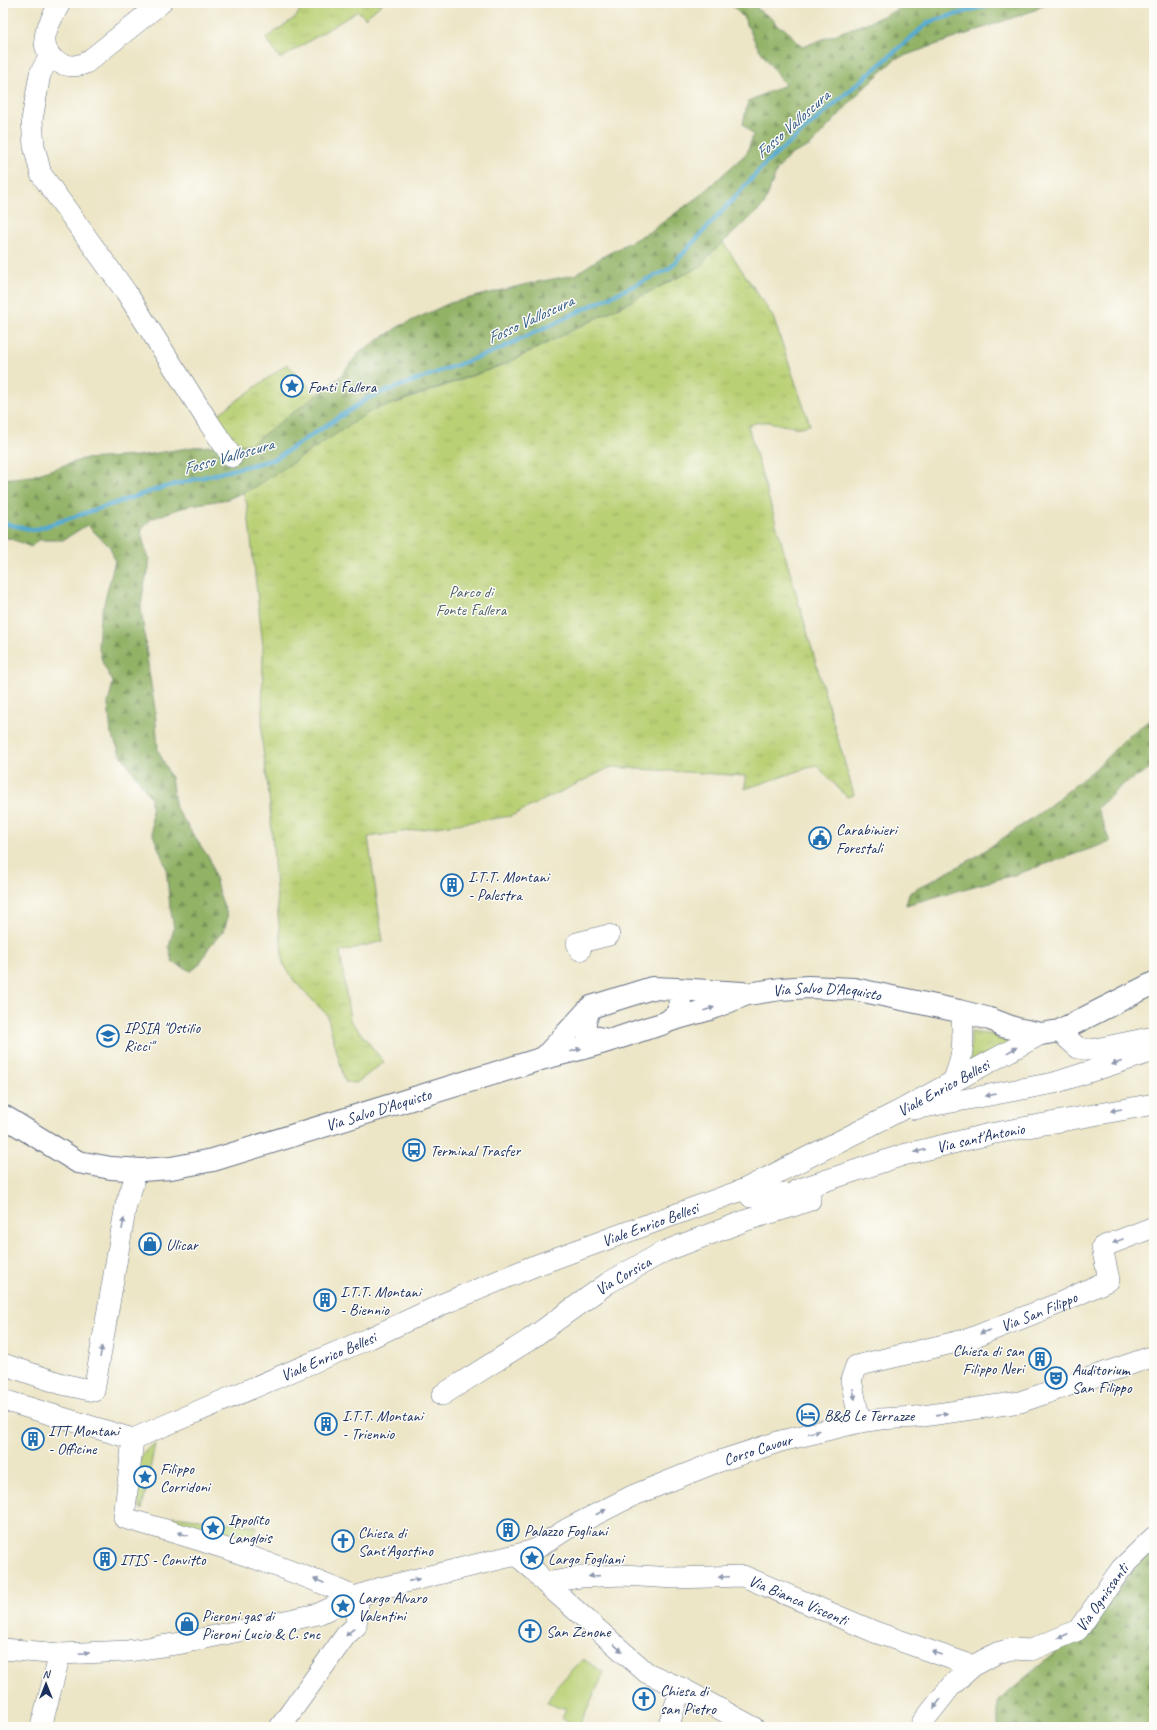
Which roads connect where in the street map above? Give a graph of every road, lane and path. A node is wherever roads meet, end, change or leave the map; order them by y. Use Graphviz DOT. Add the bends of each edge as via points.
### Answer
graph roads {
  1 [pos="60,3"];
  2 [pos="161,3"];
  3 [pos="50,55"];
  4 [pos="232,457"];
  5 [pos="610,935"];
  6 [pos="580,950"];
  7 [pos="1154,983"];
  8 [pos="676,989"];
  9 [pos="748,994"];
  10 [pos="907,1001"];
  11 [pos="591,1007"];
  12 [pos="962,1018"];
  13 [pos="671,1020"];
  14 [pos="1016,1029"];
  15 [pos="1050,1033"];
  16 [pos="1154,1036"];
  17 [pos="608,1040"];
  18 [pos="1154,1051"];
  19 [pos="544,1058"];
  20 [pos="953,1082"];
  21 [pos="1154,1104"];
  22 [pos="901,1110"];
  23 [pos="4,1117"];
  24 [pos="213,1160"];
  25 [pos="133,1184"];
  26 [pos="745,1189"];
  27 [pos="796,1190"];
  28 [pos="1154,1226"];
  29 [pos="1154,1356"];
  30 [pos="3,1364"];
  31 [pos="442,1395"];
  32 [pos="3,1400"];
  33 [pos="860,1422"];
  34 [pos="133,1440"];
  35 [pos="1154,1537"];
  36 [pos="516,1555"];
  37 [pos="545,1583"];
  38 [pos="355,1596"];
  39 [pos="3,1649"];
  40 [pos="60,1654"];
  41 [pos="973,1666"];
  42 [pos="682,1688"];
  43 [pos="41,1727"];
  44 [pos="280,1727"];
  45 [pos="668,1727"];
  46 [pos="753,1727"];
  47 [pos="922,1727"];
  1 -- 3 [label="street" via="45,38"];
  2 -- 3 [label="street" via="80,66 66,66"];
  3 -- 4 [label="street" via="40,74 32,120 34,146 41,174 126,292"];
  5 -- 6 [label="street" via="577,943"];
  7 -- 15 [label="main road, Viale Enrico Bellesi"];
  8 -- 9 [label="main road, Via Salvo D'Acquisto"];
  8 -- 11 [label="main road, Via Salvo D'Acquisto" via="652,988"];
  8 -- 13 [label="main road" via="681,1005"];
  9 -- 10 [label="main road, Via Salvo D'Acquisto" via="808,987 854,989"];
  13 -- 9 [label="main road, Via Salvo D'Acquisto, one-way" via="710,1009"];
  10 -- 12 [label="main road, Via Salvo D'Acquisto"];
  10 -- 14 [label="main road, Via Salvo D'Acquisto" via="966,1012"];
  11 -- 17 [label="main road" via="585,1020 586,1032"];
  11 -- 19 [label="main road"];
  12 -- 14 [label="main road, Via Salvo D'Acquisto"];
  12 -- 20 [label="street" via="963,1052"];
  13 -- 17 [label="main road, Via Salvo D'Acquisto"];
  14 -- 15 [label="main road, Via Salvo D'Acquisto"];
  15 -- 16 [label="street" via="1078,1048 1091,1050"];
  20 -- 15 [label="street, Viale Enrico Bellesi, one-way"];
  19 -- 17 [label="main road, Via Salvo D'Acquisto, one-way"];
  18 -- 22 [label="street, one-way" via="1054,1082 924,1108"];
  19 -- 24 [label="main road, Via Salvo D'Acquisto"];
  20 -- 22 [label="street, Viale Enrico Bellesi"];
  21 -- 27 [label="street, Via sant'Antonio, one-way" via="990,1134 903,1155"];
  22 -- 26 [label="street, Viale Enrico Bellesi"];
  23 -- 24 [label="main road, Via Salvo D'Acquisto" via="78,1162 142,1170 171,1168"];
  23 -- 25 [label="main road, Via Salvo D'Acquisto" via="43,1147 82,1172 103,1181"];
  24 -- 25 [label="main road, Via Salvo D'Acquisto" via="186,1175 156,1183"];
  30 -- 25 [label="street, one-way" via="56,1382 94,1391 126,1205"];
  26 -- 27 [label="street, Via sant'Antonio" via="751,1197 768,1197"];
  26 -- 34 [label="street, Viale Enrico Bellesi" via="534,1266"];
  27 -- 31 [label="street, Via Corsica" via="810,1200 747,1220 663,1252 614,1280 529,1340"];
  28 -- 33 [label="street, Via San Filippo, one-way" via="1102,1247 1109,1280 1060,1303 969,1339 856,1366 851,1380"];
  33 -- 29 [label="street, Corso Cavour, one-way" via="1020,1402"];
  32 -- 34 [label="street"];
  36 -- 33 [label="street, Corso Cavour, one-way" via="534,1550 567,1529 632,1496 714,1462 781,1440"];
  38 -- 34 [label="street, one-way" via="207,1541 124,1518"];
  35 -- 41 [label="street, Via Ognissanti, one-way" via="1121,1569 1078,1630 1031,1650 1012,1649"];
  36 -- 37 [label="street"];
  38 -- 36 [label="street, Corso Cavour, one-way"];
  41 -- 37 [label="street, Via Bianca Visconti, one-way" via="875,1632 744,1576 675,1578 622,1574"];
  37 -- 42 [label="street, one-way" via="647,1673"];
  40 -- 38 [label="street, Corso Cavour, one-way" via="128,1651 182,1644 318,1614"];
  38 -- 44 [label="street, one-way" via="358,1604 356,1626 346,1635"];
  39 -- 40 [label="street, Corso Cavour"];
  40 -- 43 [label="street"];
  41 -- 47 [label="street, Via Ognissanti, one-way" via="951,1686"];
  42 -- 45 [label="street"];
  42 -- 46 [label="street"];
}
